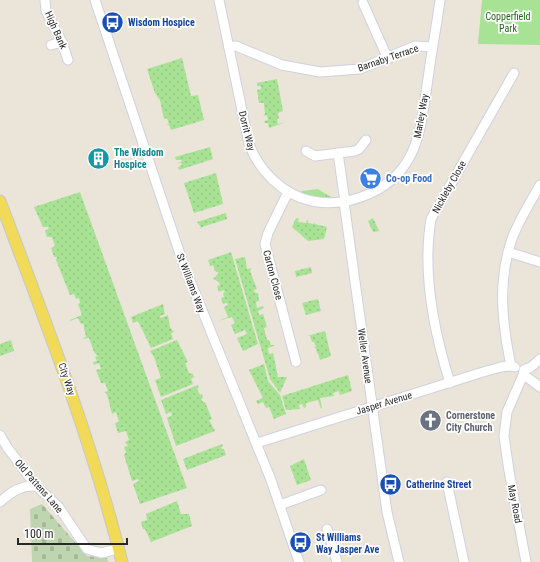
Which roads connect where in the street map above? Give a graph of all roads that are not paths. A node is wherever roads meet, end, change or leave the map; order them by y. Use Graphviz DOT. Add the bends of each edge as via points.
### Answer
graph roads {
  1 [pos="46,0"];
  2 [pos="95,0"];
  3 [pos="219,0"];
  4 [pos="440,0"];
  5 [pos="363,3"];
  6 [pos="62,42"];
  7 [pos="434,43"];
  8 [pos="51,45"];
  9 [pos="229,47"];
  10 [pos="388,59"];
  11 [pos="68,60"];
  12 [pos="514,74"];
  13 [pos="366,140"];
  14 [pos="306,151"];
  15 [pos="338,153"];
  16 [pos="540,184"];
  17 [pos="288,192"];
  18 [pos="0,200"];
  19 [pos="345,202"];
  20 [pos="508,252"];
  21 [pos="540,262"];
  22 [pos="540,359"];
  23 [pos="296,362"];
  24 [pos="511,366"];
  25 [pos="524,372"];
  26 [pos="450,383"];
  27 [pos="540,387"];
  28 [pos="372,406"];
  29 [pos="0,435"];
  30 [pos="257,443"];
  31 [pos="447,482"];
  32 [pos="36,486"];
  33 [pos="321,490"];
  34 [pos="0,502"];
  35 [pos="280,505"];
  36 [pos="327,529"];
  37 [pos="118,549"];
  38 [pos="122,562"];
  39 [pos="299,562"];
  40 [pos="336,562"];
  41 [pos="399,562"];
  42 [pos="464,562"];
  43 [pos="526,562"];
  1 -- 6 [label="street, High Bank" via="48,17"];
  2 -- 30 [label="street, St Williams Way" via="183,263"];
  3 -- 9 [label="street, Dorrit Way"];
  4 -- 7 [label="street, Marley Way"];
  5 -- 10 [label="street"];
  6 -- 8 [label="street"];
  6 -- 11 [label="street, High Bank"];
  7 -- 10 [label="street, Barnaby Terrace" via="415,46"];
  7 -- 19 [label="street, Marley Way" via="420,131 408,161 386,185 365,196"];
  9 -- 10 [label="street, Barnaby Terrace" via="236,46 268,60 314,72 354,70"];
  9 -- 17 [label="street, Dorrit Way" via="251,149 268,176"];
  12 -- 26 [label="street, Nickleby Close" via="431,219 428,238 431,307"];
  13 -- 15 [label="street" via="358,150"];
  14 -- 15 [label="street" via="315,156"];
  15 -- 19 [label="street, Weller Avenue"];
  16 -- 20 [label="street"];
  17 -- 19 [label="street, Dorrit Way" via="317,202"];
  17 -- 23 [label="street, Carton Close" via="265,244"];
  18 -- 37 [label="main road, City Way" via="57,349"];
  19 -- 28 [label="street, Weller Avenue"];
  20 -- 21 [label="street"];
  20 -- 24 [label="street" via="503,273 502,309"];
  22 -- 25 [label="street"];
  24 -- 25 [label="street"];
  24 -- 26 [label="street, Jasper Avenue" via="499,367"];
  25 -- 27 [label="street"];
  25 -- 43 [label="street, May Road" via="507,412 504,430"];
  26 -- 28 [label="street, Jasper Avenue"];
  28 -- 30 [label="street, Jasper Avenue"];
  28 -- 41 [label="street, Weller Avenue" via="386,510"];
  29 -- 32 [label="street, Old Pattens Lane"];
  30 -- 35 [label="street, St Williams Way"];
  31 -- 42 [label="street"];
  32 -- 34 [label="street" via="27,485 13,491"];
  32 -- 37 [label="street, Old Pattens Lane" via="58,506 87,549 101,553"];
  33 -- 35 [label="street"];
  35 -- 39 [label="street, St Williams Way"];
  36 -- 40 [label="street"];
  37 -- 38 [label="main road, City Way"];
}
